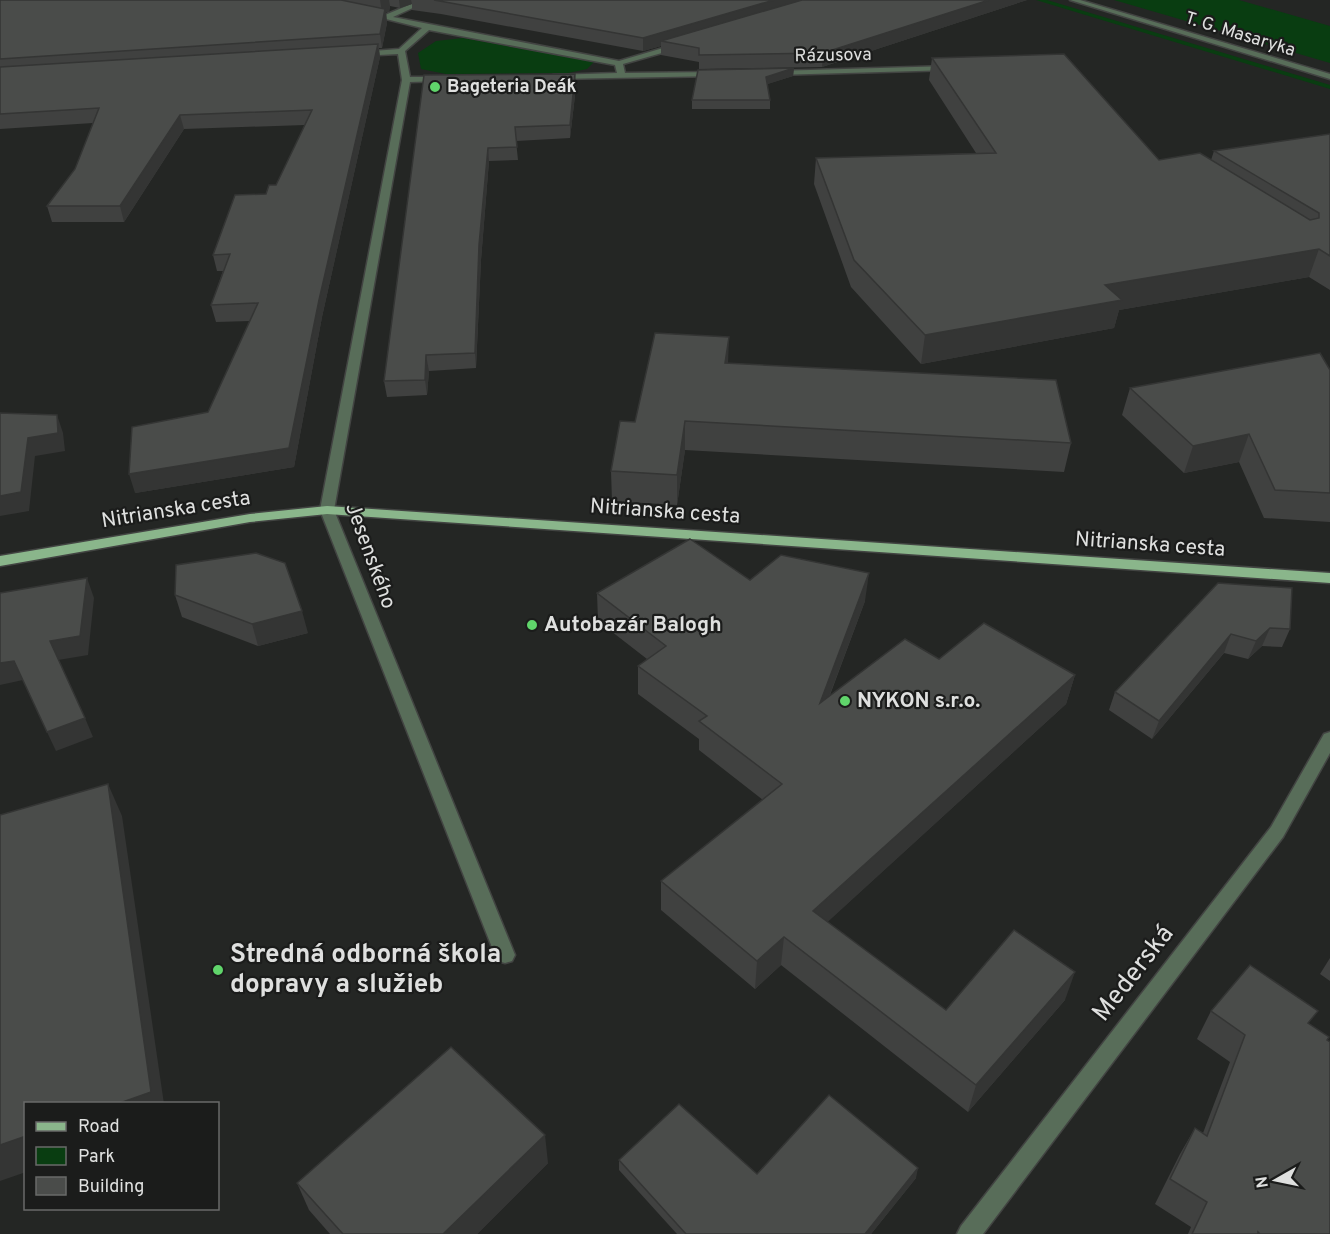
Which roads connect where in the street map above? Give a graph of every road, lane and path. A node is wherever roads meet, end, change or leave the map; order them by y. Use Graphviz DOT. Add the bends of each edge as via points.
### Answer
graph roads {
  1 [pos="427,0"];
  2 [pos="1073,0"];
  3 [pos="356,11"];
  4 [pos="387,17"];
  5 [pos="427,27"];
  6 [pos="687,43"];
  7 [pos="401,51"];
  8 [pos="354,54"];
  9 [pos="619,63"];
  10 [pos="962,68"];
  11 [pos="763,73"];
  12 [pos="728,74"];
  13 [pos="622,76"];
  14 [pos="548,77"];
  15 [pos="1330,77"];
  16 [pos="453,79"];
  17 [pos="406,80"];
  18 [pos="327,510"];
  19 [pos="0,561"];
  20 [pos="1330,578"];
  21 [pos="1330,738"];
  22 [pos="505,956"];
  23 [pos="969,1234"];
  1 -- 4 [label="street"];
  2 -- 15 [label="street, T. G. Masaryka"];
  3 -- 4 [label="street"];
  4 -- 5 [label="street"];
  5 -- 7 [label="street"];
  5 -- 9 [label="street"];
  6 -- 9 [label="street"];
  7 -- 8 [label="street"];
  7 -- 17 [label="street"];
  9 -- 13 [label="street"];
  10 -- 11 [label="street, Rázusova"];
  12 -- 13 [label="street"];
  13 -- 14 [label="street"];
  16 -- 17 [label="street"];
  17 -- 18 [label="street, Jesenského"];
  18 -- 19 [label="main road, Nitrianska cesta" via="250,518"];
  18 -- 20 [label="main road, Nitrianska cesta"];
  18 -- 22 [label="street, Jesenského"];
  21 -- 23 [label="street, Mederská" via="1277,832"];
}
